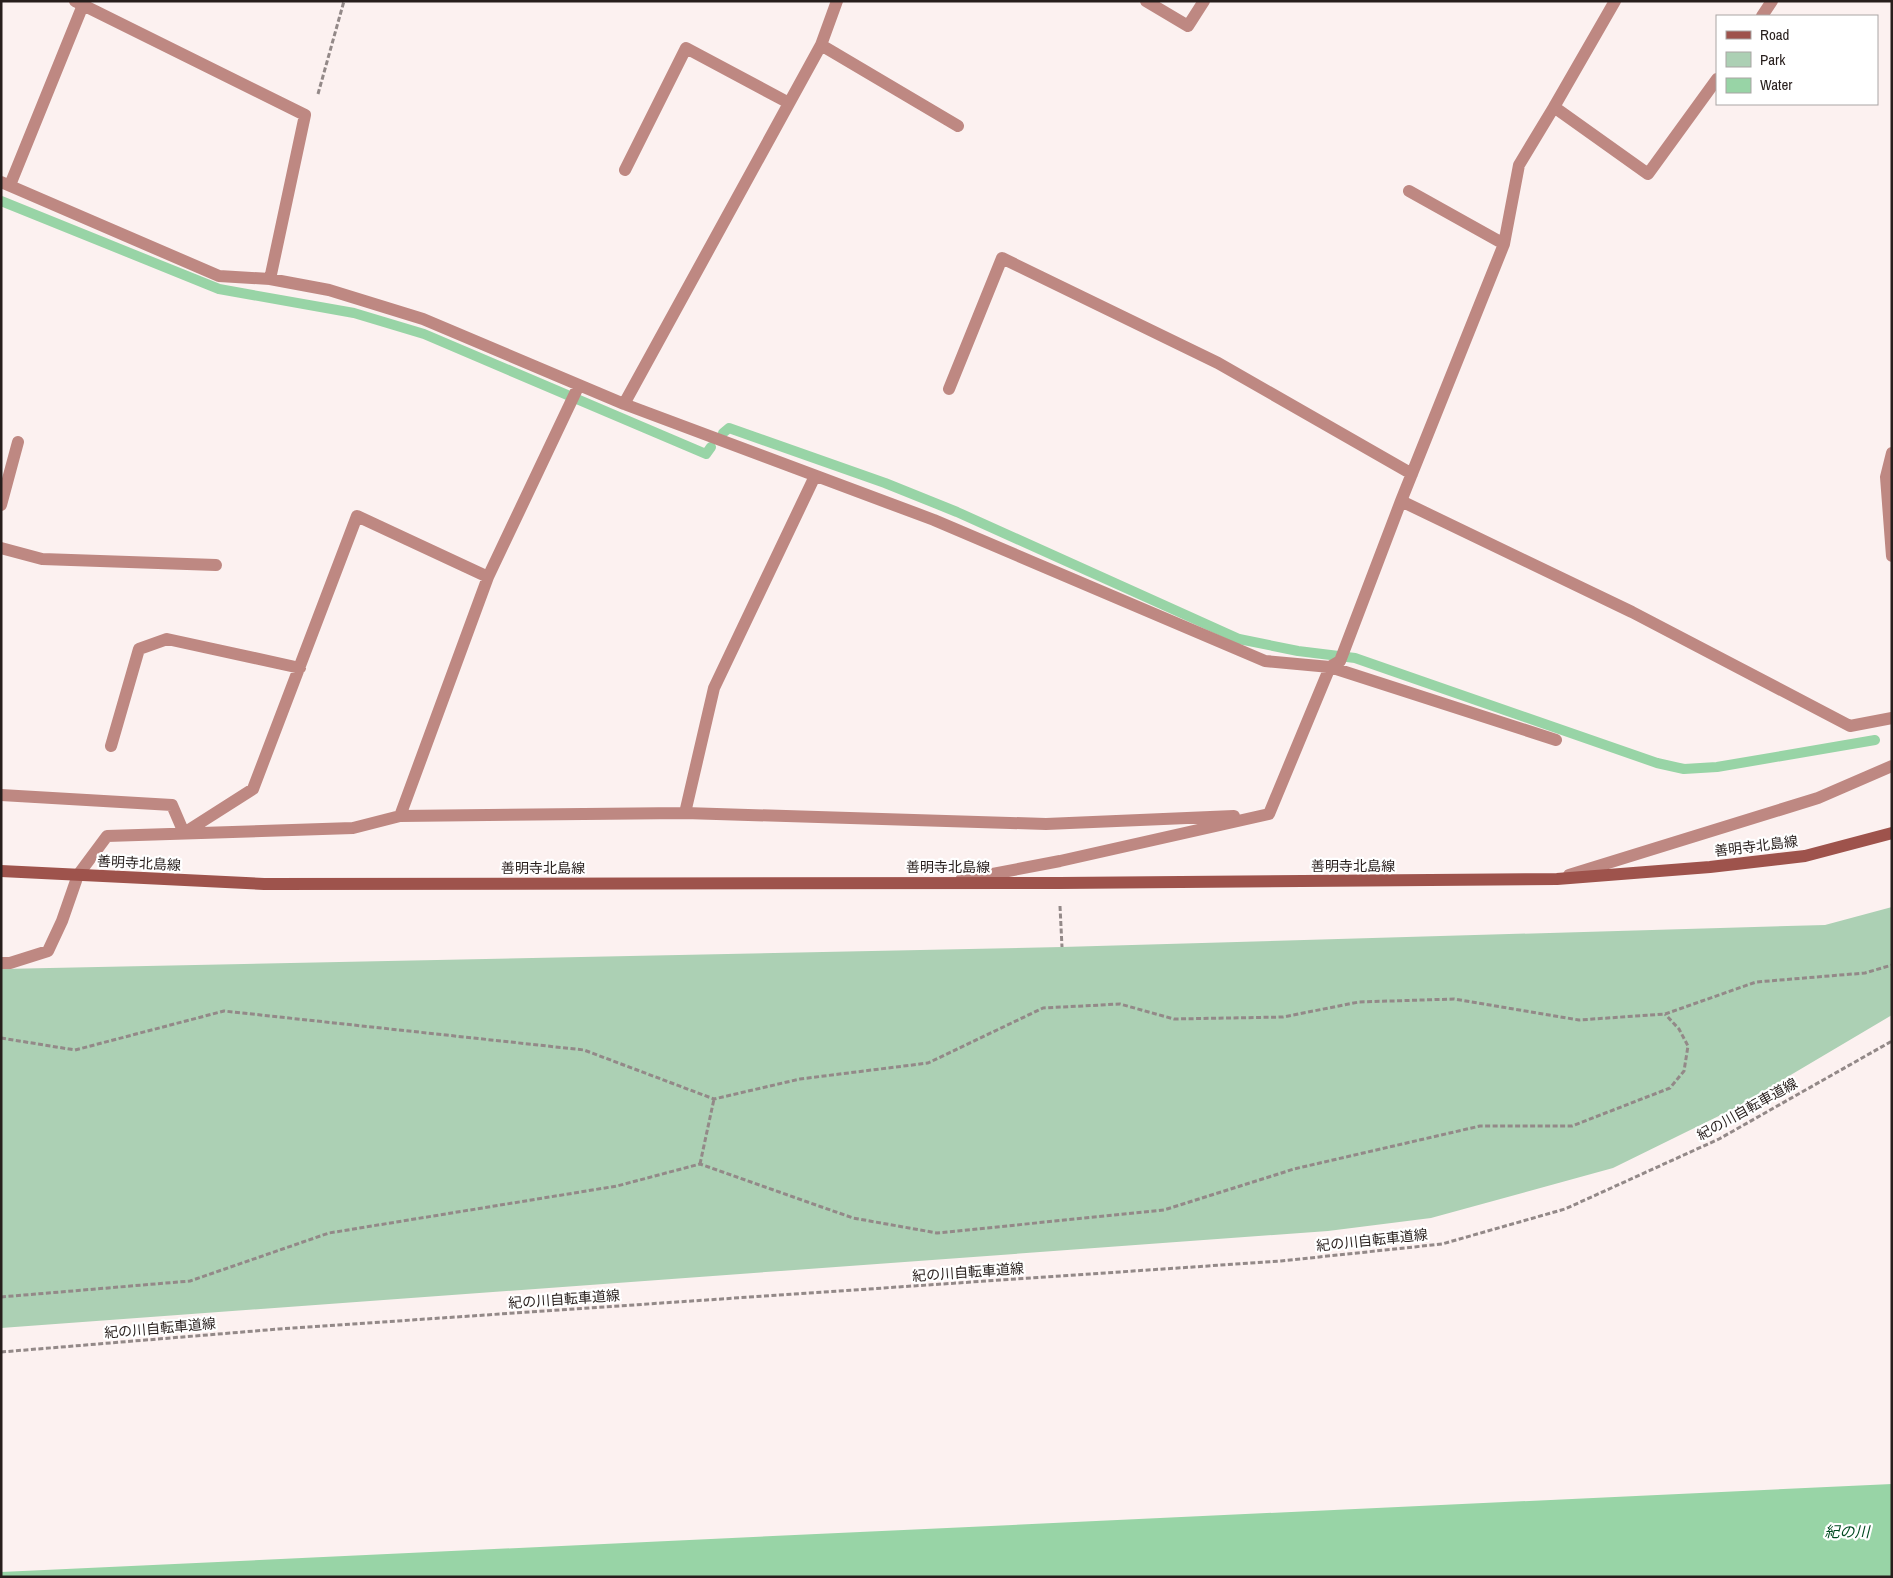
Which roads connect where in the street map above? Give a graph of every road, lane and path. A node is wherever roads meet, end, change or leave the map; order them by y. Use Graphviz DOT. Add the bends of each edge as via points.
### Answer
graph roads {
  1 [pos="344,1"];
  2 [pos="837,1"];
  3 [pos="1146,1"];
  4 [pos="1204,1"];
  5 [pos="1615,1"];
  6 [pos="1772,1"];
  7 [pos="79,3"];
  8 [pos="1763,15"];
  9 [pos="821,45"];
  10 [pos="1716,80"];
  11 [pos="789,104"];
  12 [pos="1554,107"];
  13 [pos="305,115"];
  14 [pos="958,126"];
  15 [pos="625,170"];
  16 [pos="6,183"];
  17 [pos="1409,191"];
  18 [pos="1504,244"];
  19 [pos="270,279"];
  20 [pos="577,388"];
  21 [pos="950,389"];
  22 [pos="624,404"];
  23 [pos="18,442"];
  24 [pos="1891,455"];
  25 [pos="1412,474"];
  26 [pos="815,476"];
  27 [pos="1401,501"];
  28 [pos="1,505"];
  29 [pos="1,548"];
  30 [pos="1892,556"];
  31 [pos="216,565"];
  32 [pos="488,578"];
  33 [pos="1335,664"];
  34 [pos="300,668"];
  35 [pos="1892,718"];
  36 [pos="1556,740"];
  37 [pos="111,746"];
  38 [pos="1892,766"];
  39 [pos="1,795"];
  40 [pos="685,813"];
  41 [pos="1269,814"];
  42 [pos="400,816"];
  43 [pos="184,832"];
  44 [pos="1892,832"];
  45 [pos="1,871"];
  46 [pos="78,875"];
  47 [pos="1557,879"];
  48 [pos="954,882"];
  49 [pos="1060,898"];
  50 [pos="1062,947"];
  51 [pos="1,963"];
  52 [pos="1892,965"];
  53 [pos="1666,1014"];
  54 [pos="1,1038"];
  55 [pos="1892,1041"];
  56 [pos="714,1100"];
  57 [pos="700,1164"];
  58 [pos="1,1297"];
  59 [pos="1,1352"];
  1 -- 13 [label="path" via="316,100"];
  2 -- 9 [label="street"];
  3 -- 4 [label="street" via="1188,26"];
  5 -- 12 [label="street"];
  6 -- 8 [label="street"];
  7 -- 13 [label="street"];
  7 -- 16 [label="street"];
  9 -- 11 [label="street"];
  9 -- 14 [label="street"];
  10 -- 12 [label="street" via="1648,174"];
  11 -- 15 [label="street" via="686,48"];
  11 -- 22 [label="street"];
  12 -- 18 [label="street" via="1519,165"];
  13 -- 19 [label="street"];
  16 -- 19 [label="street" via="219,276"];
  17 -- 18 [label="street"];
  18 -- 25 [label="street"];
  19 -- 20 [label="street" via="329,290 424,319"];
  20 -- 22 [label="street"];
  20 -- 32 [label="street"];
  21 -- 25 [label="street" via="1002,258 1218,363"];
  22 -- 26 [label="street"];
  23 -- 28 [label="street"];
  24 -- 30 [label="street" via="1886,477"];
  25 -- 27 [label="street"];
  26 -- 33 [label="street" via="934,520 1265,661"];
  26 -- 40 [label="street" via="714,688"];
  27 -- 33 [label="street" via="1345,648"];
  27 -- 35 [label="street" via="1632,612 1850,726"];
  29 -- 31 [label="street" via="42,559"];
  32 -- 34 [label="street" via="357,516"];
  32 -- 42 [label="street"];
  33 -- 36 [label="street"];
  33 -- 41 [label="street"];
  34 -- 37 [label="street" via="167,639 139,649"];
  34 -- 43 [label="street" via="253,789"];
  38 -- 47 [label="street" via="1818,798"];
  39 -- 43 [label="street" via="172,805"];
  40 -- 41 [label="street" via="1046,824"];
  40 -- 42 [label="street"];
  41 -- 48 [label="street"];
  42 -- 43 [label="street" via="353,828"];
  43 -- 46 [label="street" via="106,836"];
  44 -- 47 [label="main road, 善明寺北島線" via="1805,856"];
  45 -- 46 [label="main road, 善明寺北島線"];
  46 -- 48 [label="main road, 善明寺北島線" via="264,884"];
  46 -- 51 [label="street" via="48,951"];
  47 -- 48 [label="main road, 善明寺北島線"];
  49 -- 50 [label="path"];
  52 -- 53 [label="path" via="1865,973 1756,982"];
  53 -- 56 [label="path" via="1579,1020 1454,999 1359,1002 1282,1017 1174,1019 1120,1004 1042,1008 928,1063 800,1078"];
  53 -- 57 [label="path" via="1688,1046 1684,1070 1670,1088 1572,1126 1480,1126 1294,1169 1164,1210 937,1232 853,1218"];
  54 -- 56 [label="path" via="75,1050 224,1011 584,1050"];
  55 -- 59 [label="path, 紀の川自転車道線" via="1719,1139 1565,1209 1442,1244 1281,1261"];
  56 -- 57 [label="path"];
  57 -- 58 [label="path" via="617,1186 329,1233 190,1282"];
}
